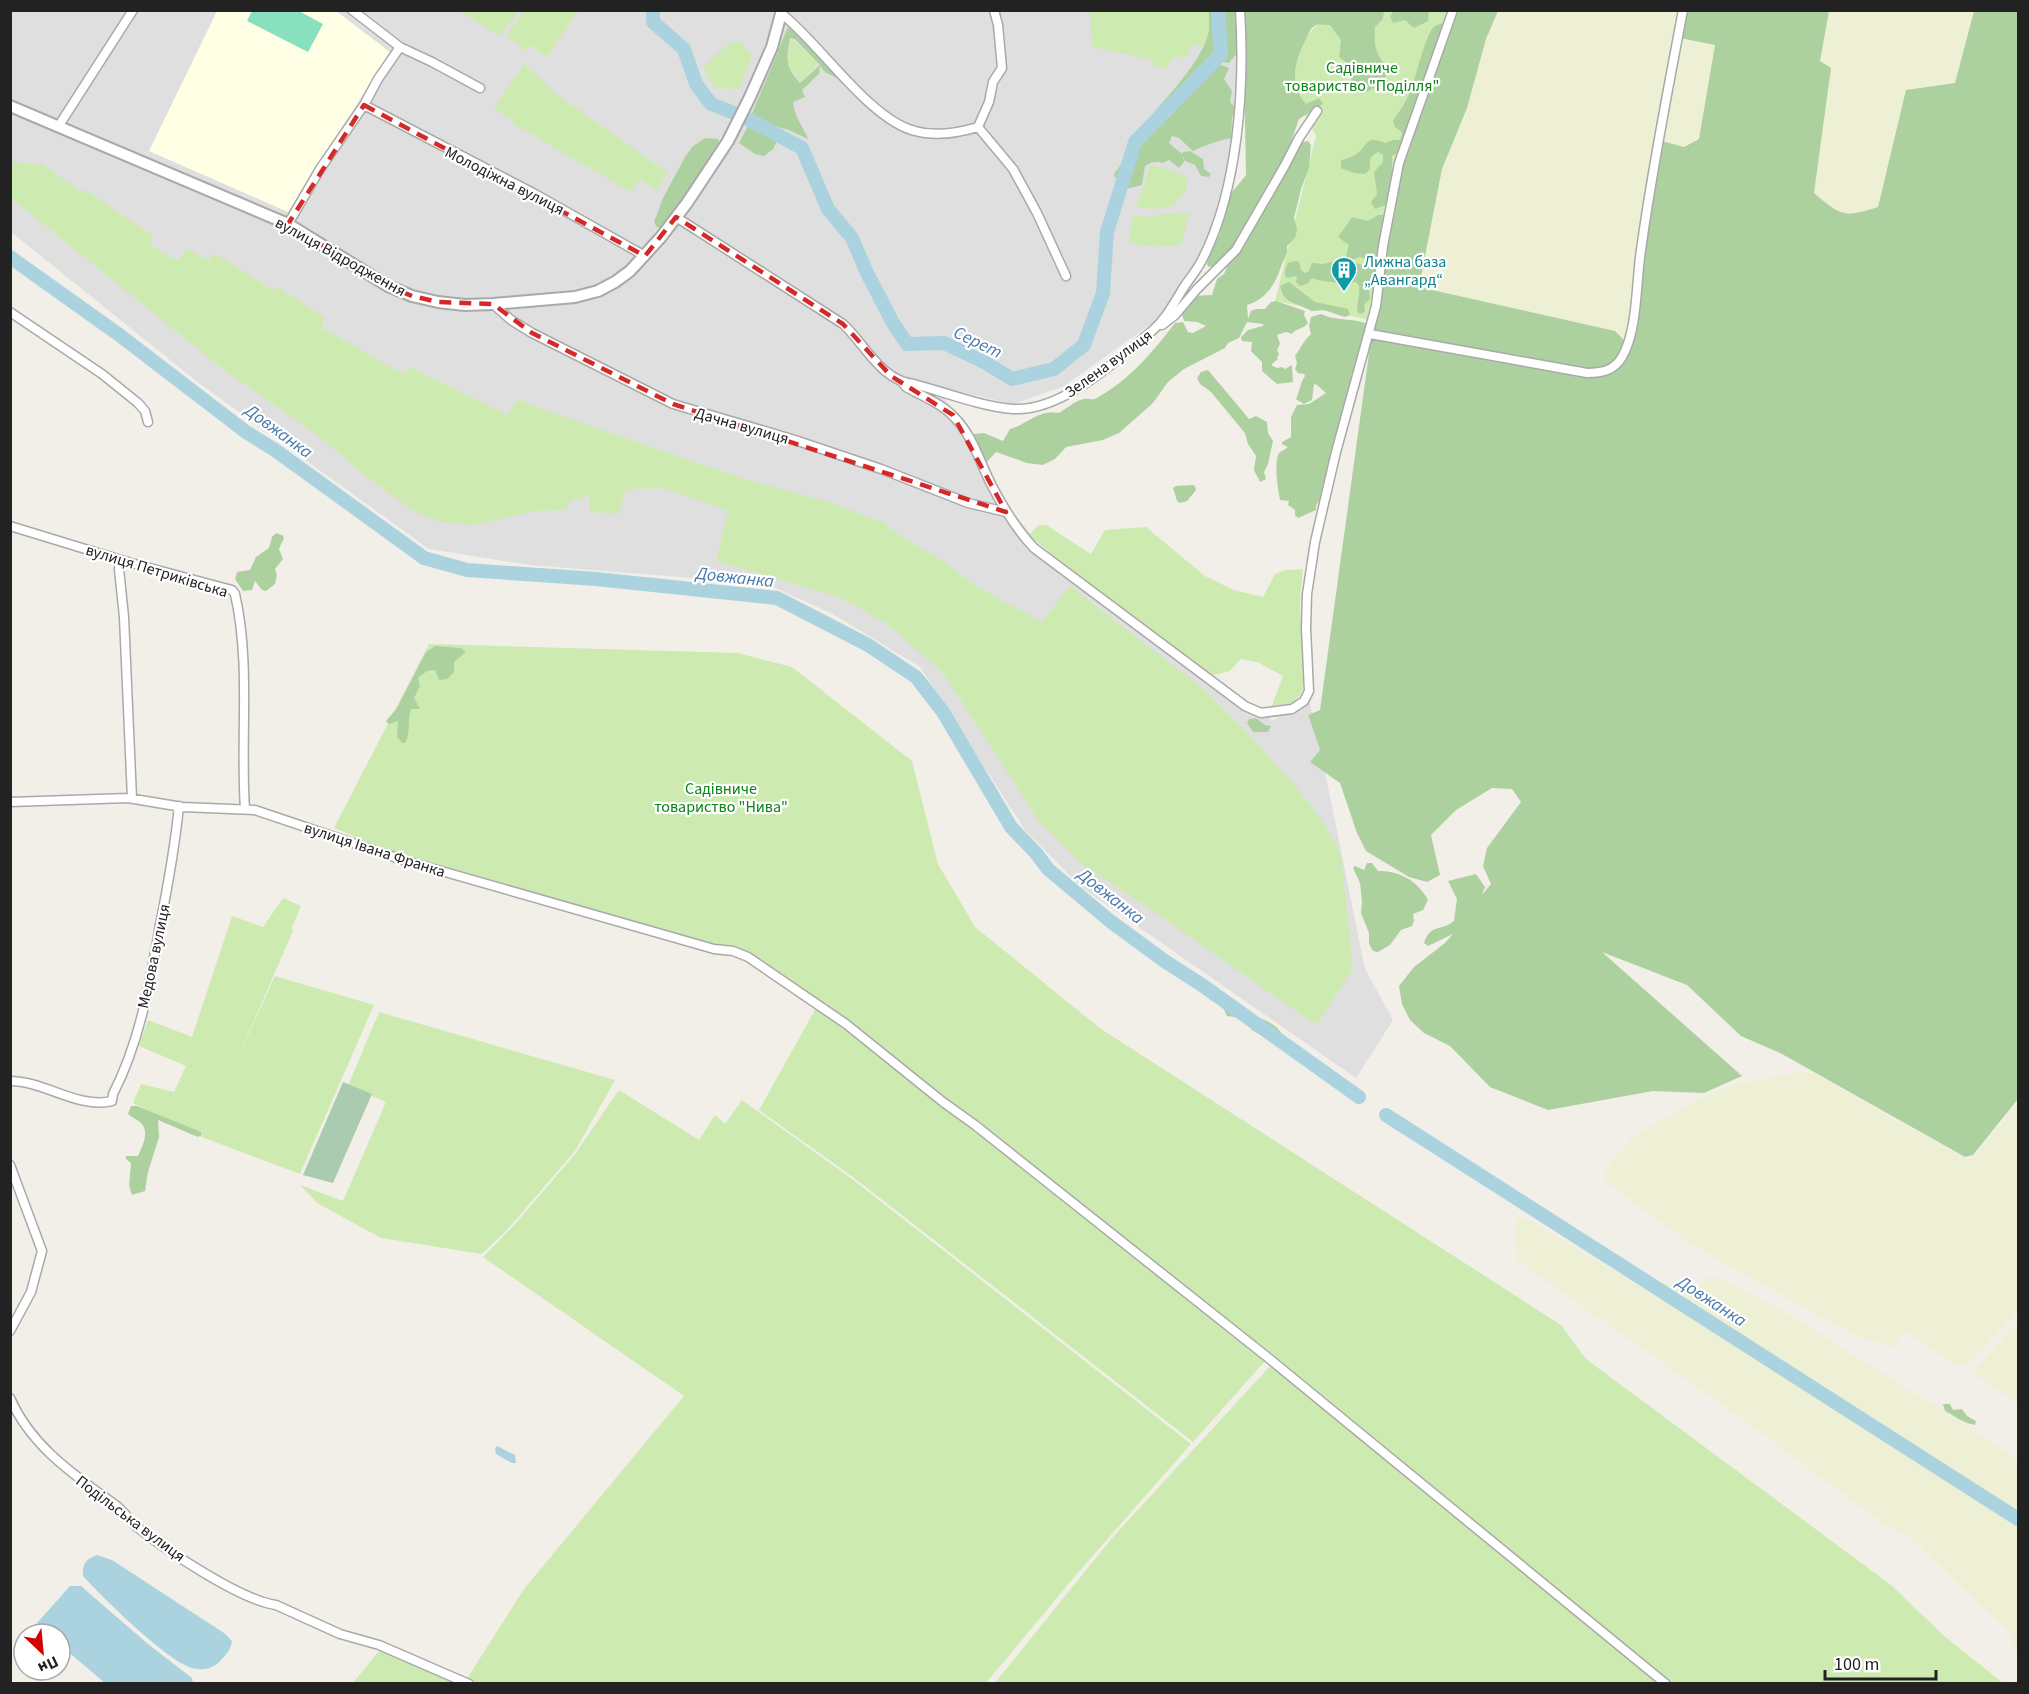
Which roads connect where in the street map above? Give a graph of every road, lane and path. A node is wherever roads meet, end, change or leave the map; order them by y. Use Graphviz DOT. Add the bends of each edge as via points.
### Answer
graph roads {
  1 [pos="133,10"];
  2 [pos="352,10"];
  3 [pos="994,10"];
  4 [pos="1240,10"];
  5 [pos="1453,10"];
  6 [pos="1683,10"];
  7 [pos="782,12"];
  8 [pos="400,47"];
  9 [pos="480,88"];
  10 [pos="364,105"];
  11 [pos="10,106"];
  12 [pos="1317,111"];
  13 [pos="58,127"];
  14 [pos="978,127"];
  15 [pos="676,218"];
  16 [pos="288,224"];
  17 [pos="645,256"];
  18 [pos="1066,276"];
  19 [pos="493,304"];
  20 [pos="10,312"];
  21 [pos="1152,331"];
  22 [pos="1370,333"];
  23 [pos="903,383"];
  24 [pos="148,422"];
  25 [pos="1006,512"];
  26 [pos="10,526"];
  27 [pos="120,560"];
  28 [pos="132,798"];
  29 [pos="10,802"];
  30 [pos="179,806"];
  31 [pos="245,809"];
  32 [pos="10,1081"];
  33 [pos="10,1165"];
  34 [pos="10,1331"];
  35 [pos="10,1398"];
  36 [pos="469,1683"];
  37 [pos="1666,1683"];
  1 -- 13 [label="street"];
  2 -- 8 [label="street"];
  3 -- 14 [label="street" via="1002,68 993,82"];
  4 -- 21 [label="street, Зелена вулиця" via="1242,86 1227,189 1201,262"];
  5 -- 22 [label="street" via="1400,163"];
  6 -- 22 [label="street" via="1654,159 1636,282 1635,316 1622,357 1614,366 1603,373 1587,373"];
  7 -- 14 [label="street" via="865,99 904,127 940,134"];
  7 -- 15 [label="street, вулиця Відродження" via="772,47 728,141"];
  8 -- 9 [label="street"];
  8 -- 10 [label="street"];
  10 -- 16 [label="street"];
  10 -- 17 [label="street, Молодіжна вулиця"];
  11 -- 13 [label="street, вулиця Відродження"];
  12 -- 21 [label="street" via="1236,250 1169,321"];
  13 -- 16 [label="street, вулиця Відродження"];
  14 -- 18 [label="street" via="1013,170"];
  15 -- 17 [label="street, вулиця Відродження"];
  15 -- 23 [label="street, Зелена вулиця" via="843,324 872,359"];
  16 -- 19 [label="street, вулиця Відродження" via="388,286 412,296 438,302"];
  17 -- 19 [label="street, вулиця Відродження" via="622,277 598,291 575,297"];
  19 -- 25 [label="street, Дачна вулиця" via="532,333 672,405 795,440 968,503"];
  20 -- 24 [label="street" via="102,374 138,403"];
  21 -- 23 [label="street, Зелена вулиця" via="1079,387 1032,408 1010,409"];
  22 -- 25 [label="street" via="1336,452 1311,567 1306,628 1309,691 1304,701 1292,709 1262,713 1226,693 1034,548"];
  23 -- 25 [label="street" via="953,415"];
  26 -- 27 [label="street, вулиця Петриківська"];
  27 -- 28 [label="street"];
  27 -- 31 [label="street, вулиця Петриківська" via="235,594 244,698"];
  28 -- 29 [label="street, вулиця Івана Франка"];
  28 -- 30 [label="street, вулиця Івана Франка"];
  30 -- 31 [label="street, вулиця Івана Франка"];
  30 -- 32 [label="street, Медова вулиця" via="146,999 112,1101 91,1102 28,1082"];
  31 -- 37 [label="street, вулиця Івана Франка" via="403,860 754,960 846,1024 975,1125 1266,1356"];
  33 -- 34 [label="street" via="42,1251 32,1292"];
  35 -- 36 [label="street, Подільська вулиця" via="41,1444 84,1484 178,1556 228,1586"];
}
